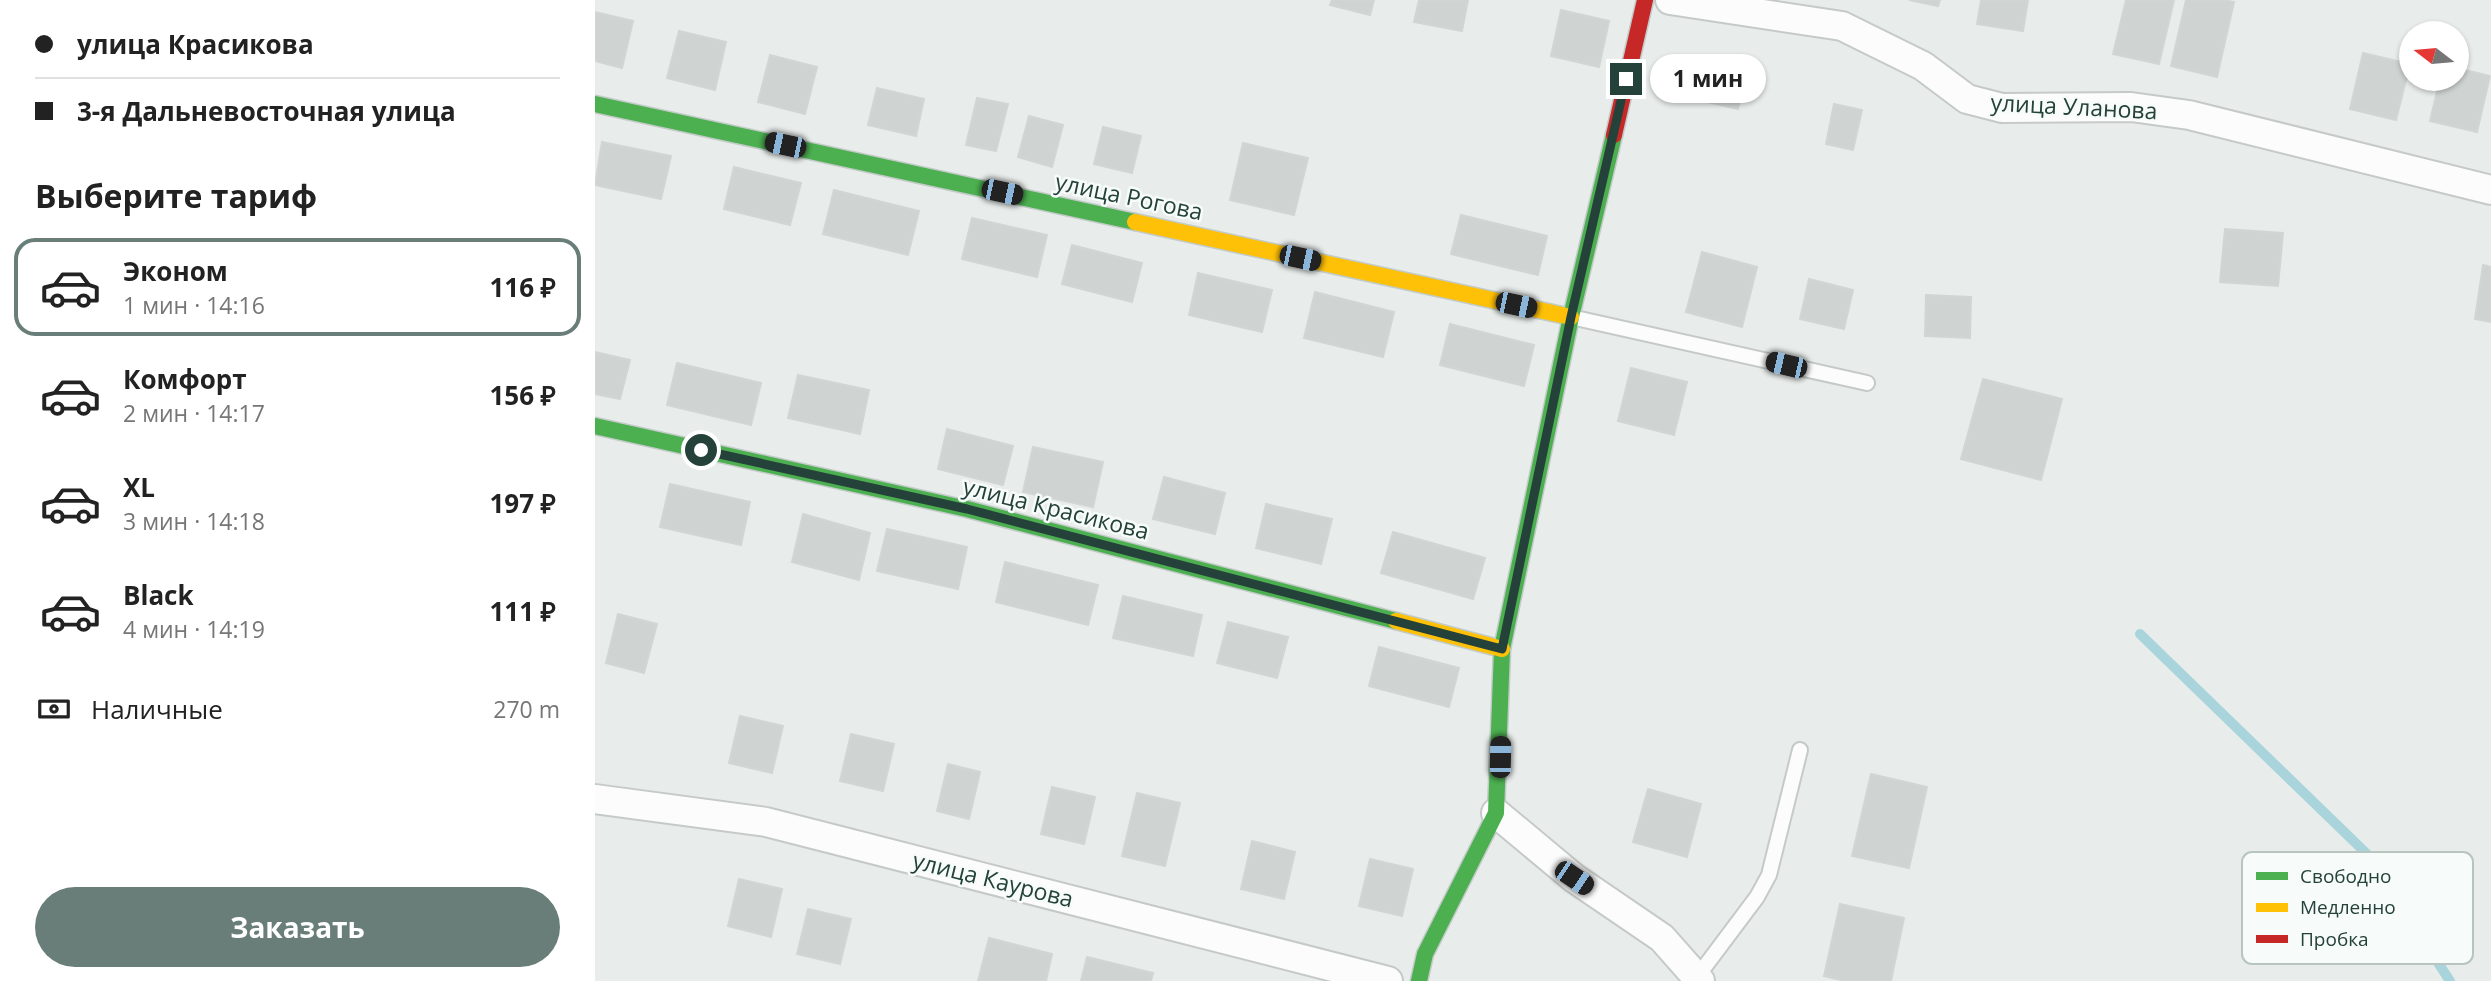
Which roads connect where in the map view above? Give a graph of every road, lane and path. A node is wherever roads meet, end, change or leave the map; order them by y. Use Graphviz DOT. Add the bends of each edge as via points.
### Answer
graph roads {
  1 [pos="1645,0"];
  2 [pos="1670,0"];
  3 [pos="595,104"];
  4 [pos="2491,190"];
  5 [pos="1571,317"];
  6 [pos="1867,383"];
  7 [pos="595,426"];
  8 [pos="1502,649"];
  9 [pos="1800,750"];
  10 [pos="595,799"];
  11 [pos="1496,813"];
  12 [pos="1699,979"];
  13 [pos="1388,981"];
  14 [pos="1419,981"];
  1 -- 5 [label="street"];
  2 -- 4 [label="street, улица Уланова" via="1842,26 1923,66 1967,99 2001,108 2131,107 2189,115"];
  3 -- 5 [label="street, улица Рогова"];
  5 -- 6 [label="lane"];
  5 -- 8 [label="street"];
  7 -- 8 [label="street, улица Красикова" via="967,509"];
  8 -- 11 [label="street"];
  9 -- 12 [label="lane" via="1769,875"];
  10 -- 13 [label="street, улица Каурова" via="766,822"];
  11 -- 12 [label="street" via="1574,878 1662,938"];
  11 -- 14 [label="street" via="1425,954"];
}
